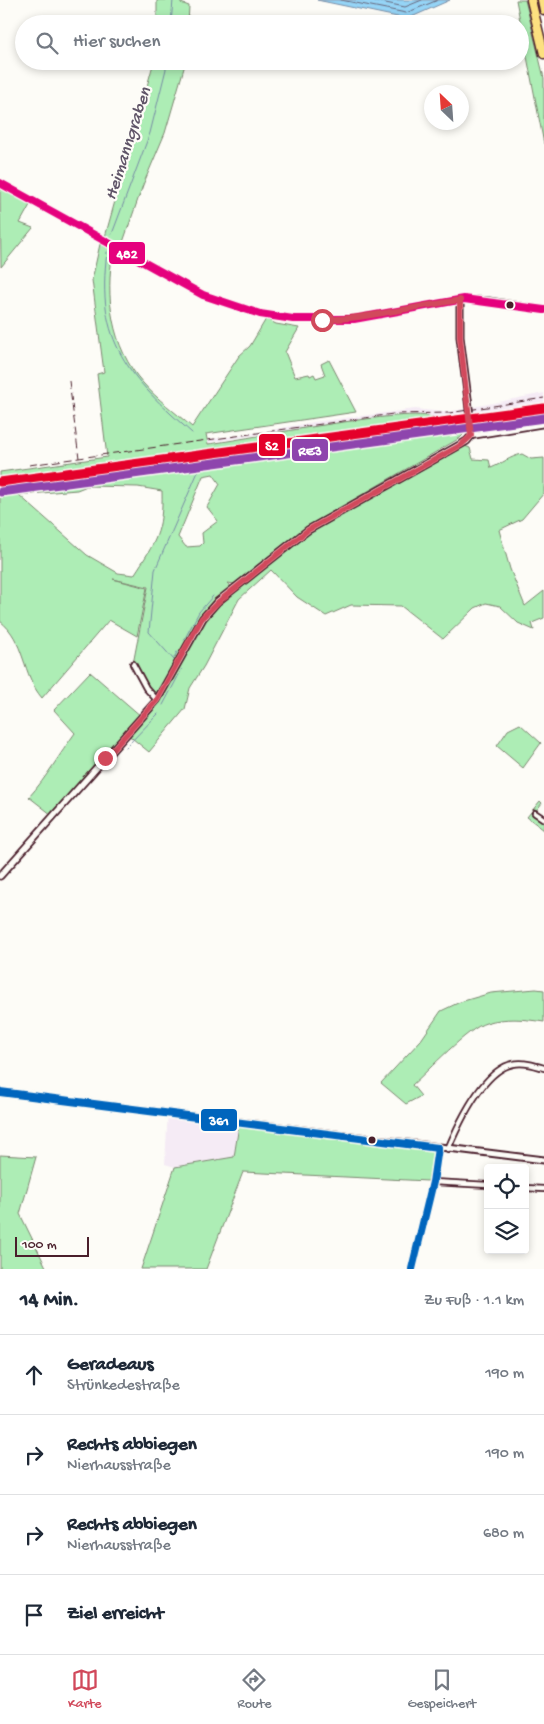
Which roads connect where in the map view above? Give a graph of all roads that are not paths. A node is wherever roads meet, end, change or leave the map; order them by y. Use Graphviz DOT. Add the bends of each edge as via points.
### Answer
graph roads {
  1 [pos="531,0"];
  2 [pos="542,0"];
  3 [pos="544,10"];
  4 [pos="544,54"];
  5 [pos="0,183"];
  6 [pos="460,300"];
  7 [pos="544,310"];
  8 [pos="544,424"];
  9 [pos="471,436"];
  10 [pos="133,664"];
  11 [pos="157,700"];
  12 [pos="535,813"];
  13 [pos="544,819"];
  14 [pos="0,876"];
  15 [pos="544,1068"];
  16 [pos="0,1092"];
  17 [pos="438,1148"];
  18 [pos="448,1148"];
  19 [pos="544,1160"];
  20 [pos="433,1182"];
  21 [pos="484,1186"];
  22 [pos="529,1188"];
  23 [pos="544,1189"];
  24 [pos="412,1269"];
  1 -- 4 [label="highway"];
  2 -- 3 [label="highway"];
  5 -- 6 [label="main road" via="203,295 260,314 293,319 354,319"];
  6 -- 7 [label="main road"];
  6 -- 9 [label="main road, bridge" via="460,337"];
  8 -- 9 [label="street"];
  9 -- 11 [label="main road" via="461,445 308,530 218,602 202,618"];
  10 -- 11 [label="street"];
  11 -- 14 [label="main road"];
  12 -- 13 [label="street"];
  15 -- 18 [label="street" via="512,1064 493,1073"];
  16 -- 17 [label="street"];
  17 -- 18 [label="street"];
  17 -- 20 [label="street"];
  18 -- 19 [label="street"];
  20 -- 21 [label="street"];
  20 -- 24 [label="street"];
  22 -- 23 [label="street"];
}
